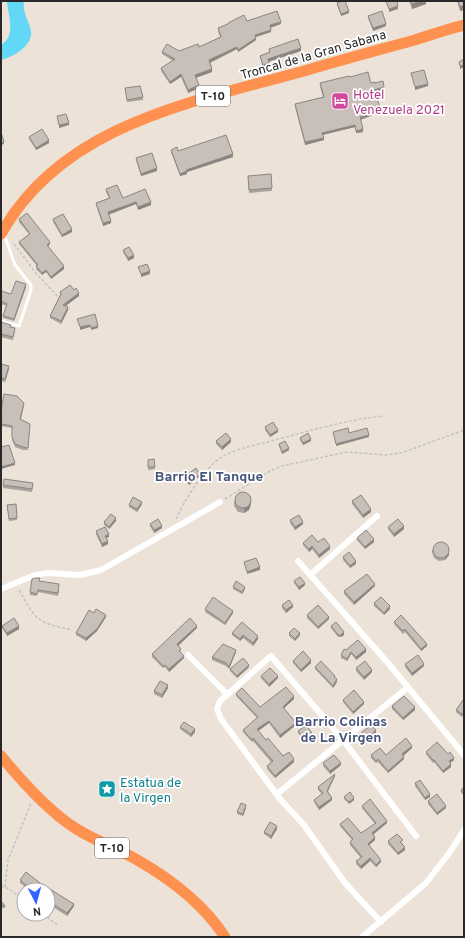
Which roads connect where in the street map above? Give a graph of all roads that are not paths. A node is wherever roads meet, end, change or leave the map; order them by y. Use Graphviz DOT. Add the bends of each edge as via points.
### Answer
graph roads {
  1 [pos="464,25"];
  2 [pos="2,232"];
  3 [pos="1,321"];
  4 [pos="220,502"];
  5 [pos="377,516"];
  6 [pos="298,561"];
  7 [pos="310,575"];
  8 [pos="1,589"];
  9 [pos="188,655"];
  10 [pos="408,687"];
  11 [pos="227,694"];
  12 [pos="343,740"];
  13 [pos="464,755"];
  14 [pos="1,756"];
  15 [pos="277,794"];
  16 [pos="464,830"];
  17 [pos="416,836"];
  18 [pos="381,922"];
  19 [pos="225,937"];
  20 [pos="362,937"];
  1 -- 2 [label="highway, Troncal de la Gran Sabana / T-10" via="178,106 135,123 93,142 65,160 24,199"];
  2 -- 3 [label="lane" via="15,265 31,285 31,290 19,326"];
  4 -- 8 [label="street" via="100,570 80,575 35,574"];
  5 -- 7 [label="street"];
  6 -- 7 [label="street"];
  7 -- 10 [label="street"];
  9 -- 11 [label="street"];
  10 -- 12 [label="street"];
  10 -- 13 [label="street"];
  11 -- 12 [label="street" via="271,656"];
  11 -- 15 [label="street" via="218,704 219,714"];
  12 -- 15 [label="street"];
  12 -- 17 [label="street"];
  14 -- 19 [label="highway, T-10" via="35,793 74,828 139,861 180,890 208,914"];
  15 -- 18 [label="street" via="304,825 345,883"];
  16 -- 18 [label="street" via="426,884"];
  18 -- 20 [label="street"];
}
